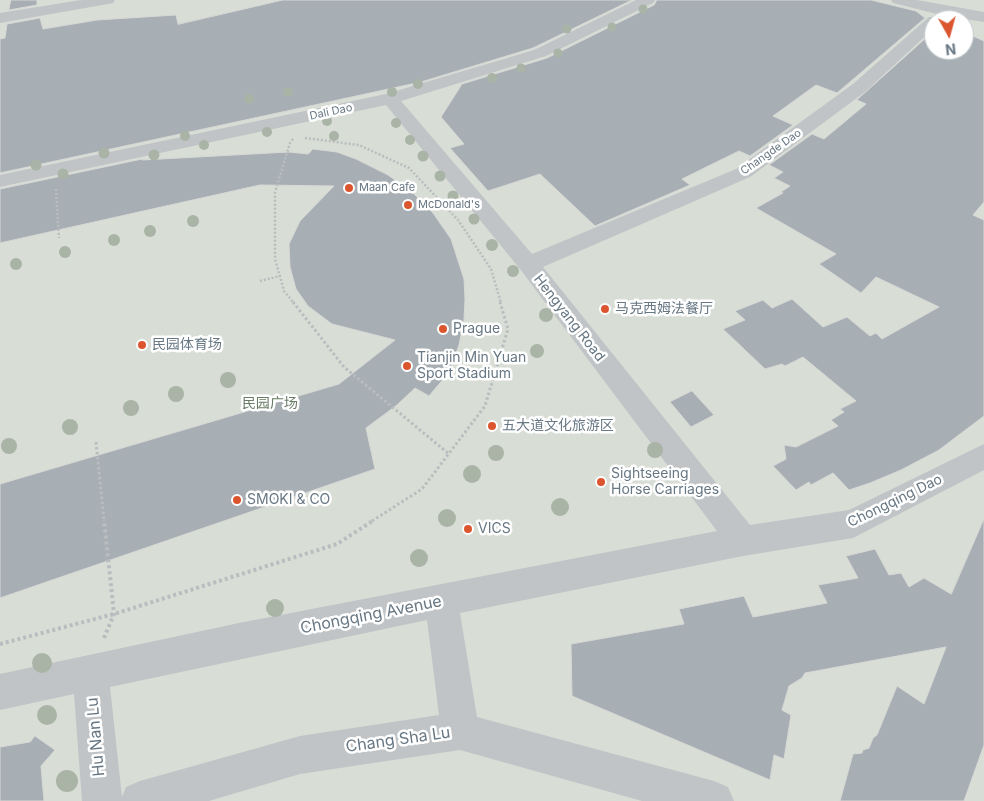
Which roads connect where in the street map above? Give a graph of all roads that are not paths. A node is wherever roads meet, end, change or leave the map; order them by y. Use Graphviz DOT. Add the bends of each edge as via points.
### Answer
graph roads {
  1 [pos="108,0"];
  2 [pos="648,0"];
  3 [pos="898,0"];
  4 [pos="931,10"];
  5 [pos="0,18"];
  6 [pos="924,29"];
  7 [pos="390,99"];
  8 [pos="0,181"];
  9 [pos="528,264"];
  10 [pos="984,456"];
  11 [pos="743,541"];
  12 [pos="441,601"];
  13 [pos="90,673"];
  14 [pos="0,692"];
  15 [pos="460,731"];
  16 [pos="102,801"];
  17 [pos="140,801"];
  18 [pos="714,801"];
  1 -- 5 [label="street"];
  2 -- 7 [label="street, Dali Dao" via="540,53"];
  3 -- 4 [label="street"];
  6 -- 9 [label="street, Changde Dao" via="859,88 743,173"];
  7 -- 8 [label="street, Dali Dao"];
  7 -- 9 [label="street, Hengyang Road"];
  9 -- 11 [label="street, Hengyang Road"];
  10 -- 11 [label="street, Chongqing Dao" via="853,524"];
  11 -- 12 [label="street, Chongqing Avenue"];
  12 -- 13 [label="street, Chongqing Avenue"];
  12 -- 15 [label="street"];
  13 -- 14 [label="street, Chongqing Avenue"];
  13 -- 16 [label="street, Hu Nan Lu"];
  15 -- 17 [label="street, Chang Sha Lu" via="300,755"];
  15 -- 18 [label="street, Chang Sha Lu"];
}
